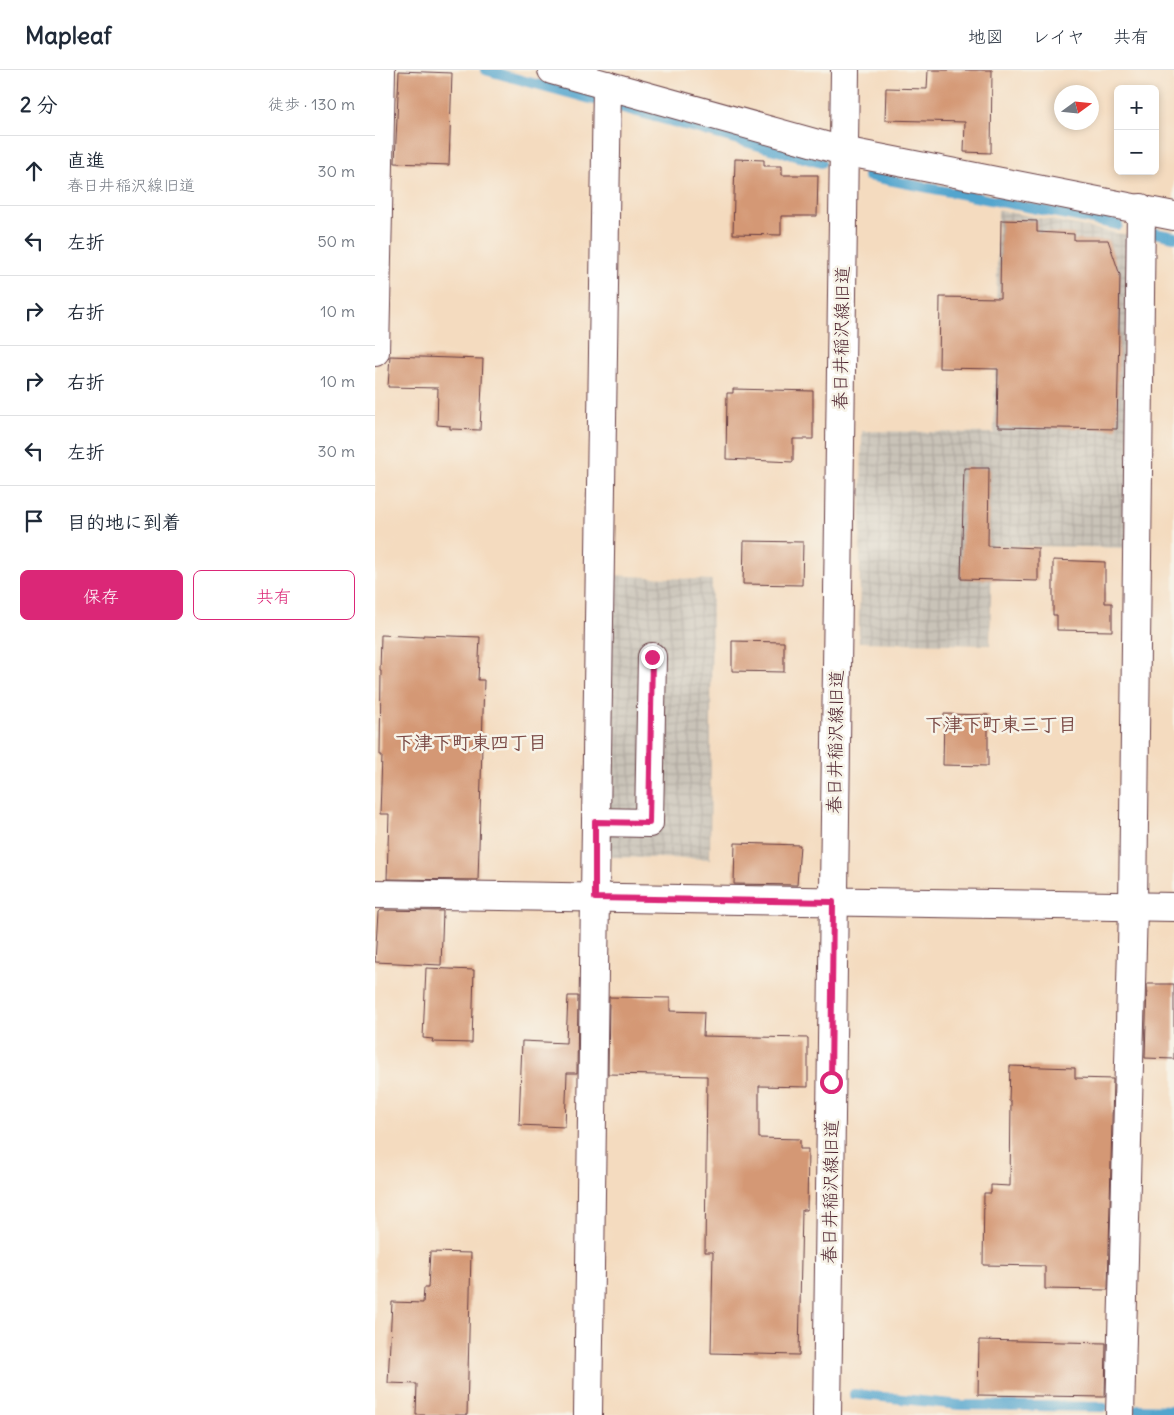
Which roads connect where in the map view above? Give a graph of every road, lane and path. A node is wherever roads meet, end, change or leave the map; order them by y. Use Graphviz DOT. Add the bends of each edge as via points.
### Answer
graph roads {
  1 [pos="381,70"];
  2 [pos="552,70"];
  3 [pos="845,70"];
  4 [pos="607,86"];
  5 [pos="843,151"];
  6 [pos="1141,208"];
  7 [pos="1174,216"];
  8 [pos="375,352"];
  9 [pos="652,657"];
  10 [pos="595,822"];
  11 [pos="375,894"];
  12 [pos="595,898"];
  13 [pos="833,902"];
  14 [pos="1133,907"];
  15 [pos="1174,908"];
  16 [pos="588,1415"];
  17 [pos="827,1415"];
  18 [pos="1120,1415"];
  1 -- 8 [label="street"];
  2 -- 4 [label="street"];
  3 -- 5 [label="street, 春日井稲沢線旧道"];
  4 -- 5 [label="street"];
  4 -- 10 [label="street"];
  5 -- 6 [label="street"];
  5 -- 13 [label="street, 春日井稲沢線旧道"];
  6 -- 7 [label="street"];
  6 -- 14 [label="street"];
  9 -- 10 [label="street" via="649,823"];
  10 -- 12 [label="street"];
  11 -- 12 [label="street"];
  12 -- 13 [label="street"];
  12 -- 16 [label="street"];
  13 -- 14 [label="street"];
  13 -- 17 [label="street, 春日井稲沢線旧道"];
  14 -- 15 [label="street"];
  14 -- 18 [label="street"];
}
